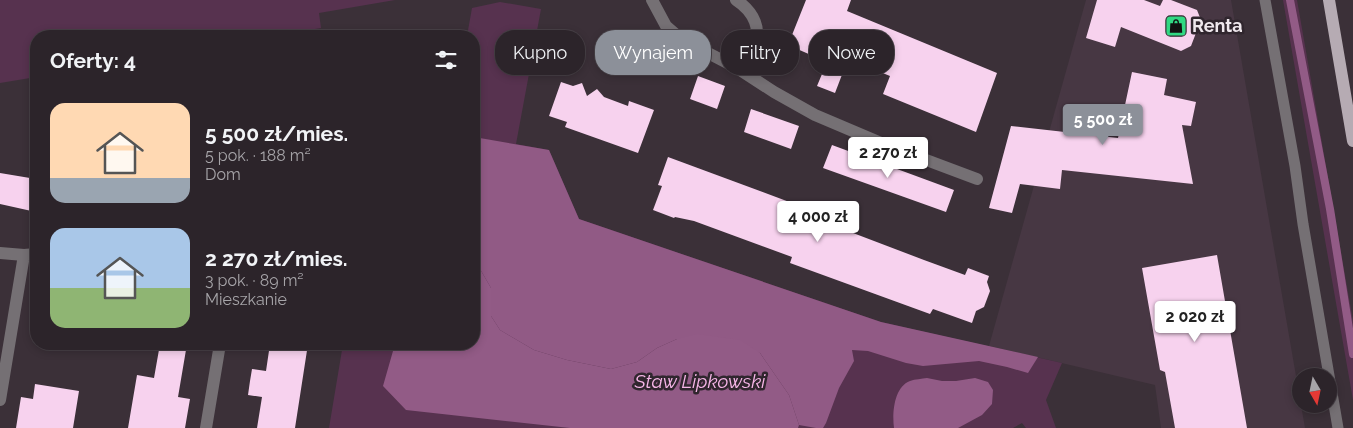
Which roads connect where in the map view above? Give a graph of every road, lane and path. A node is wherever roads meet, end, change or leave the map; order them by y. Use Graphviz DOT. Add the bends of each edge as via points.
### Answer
graph roads {
  1 [pos="653,0"];
  2 [pos="736,0"];
  3 [pos="1265,0"];
  4 [pos="1328,0"];
  5 [pos="757,30"];
  6 [pos="721,60"];
  7 [pos="748,75"];
  8 [pos="1353,142"];
  9 [pos="978,179"];
  10 [pos="0,253"];
  11 [pos="30,255"];
  12 [pos="219,350"];
  13 [pos="0,400"];
  14 [pos="206,428"];
  15 [pos="1338,428"];
  1 -- 6 [label="street" via="666,26 681,39"];
  2 -- 5 [label="street" via="751,13"];
  3 -- 15 [label="lane"];
  4 -- 8 [label="main road"];
  7 -- 9 [label="street" via="815,115"];
  10 -- 11 [label="street"];
  11 -- 13 [label="street"];
  12 -- 14 [label="street"];
}
